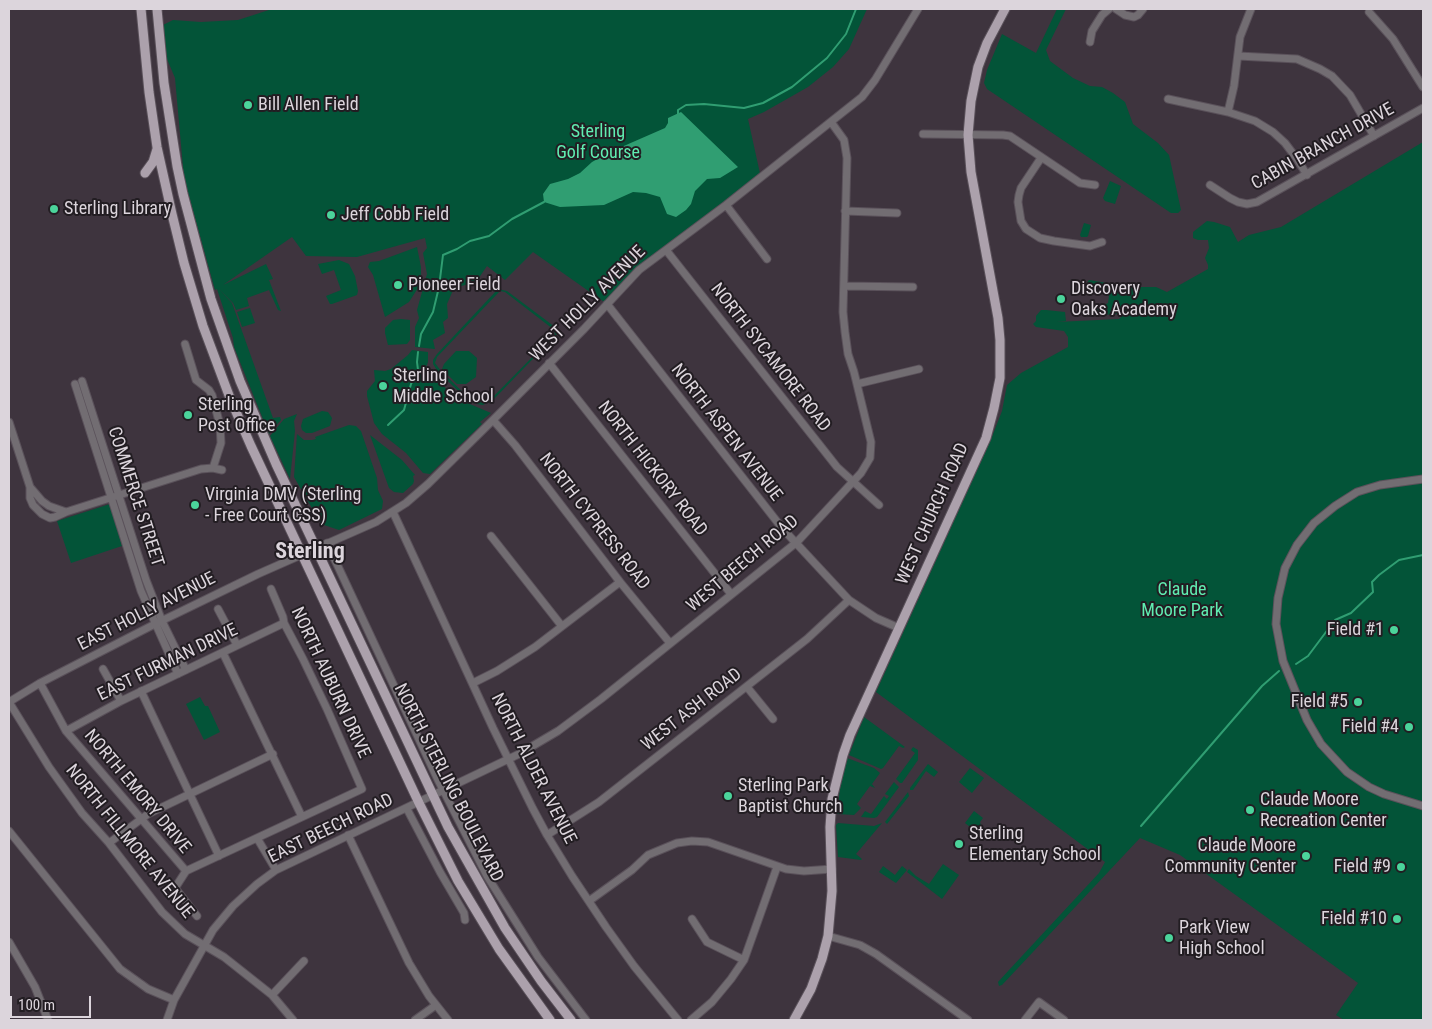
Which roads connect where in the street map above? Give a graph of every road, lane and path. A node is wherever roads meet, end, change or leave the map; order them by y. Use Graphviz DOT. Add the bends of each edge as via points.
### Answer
graph roads {
  1 [pos="141,9"];
  2 [pos="157,9"];
  3 [pos="918,9"];
  4 [pos="1005,9"];
  5 [pos="1109,9"];
  6 [pos="1116,9"];
  7 [pos="1144,9"];
  8 [pos="1251,9"];
  9 [pos="1370,12"];
  10 [pos="1090,42"];
  11 [pos="1238,56"];
  12 [pos="1423,87"];
  13 [pos="1168,100"];
  14 [pos="1423,108"];
  15 [pos="1228,112"];
  16 [pos="831,122"];
  17 [pos="923,134"];
  18 [pos="968,135"];
  19 [pos="1374,136"];
  20 [pos="157,147"];
  21 [pos="1041,158"];
  22 [pos="144,174"];
  23 [pos="1307,175"];
  24 [pos="1094,184"];
  25 [pos="1210,185"];
  26 [pos="726,205"];
  27 [pos="845,211"];
  28 [pos="897,214"];
  29 [pos="1102,242"];
  30 [pos="666,250"];
  31 [pos="767,259"];
  32 [pos="844,286"];
  33 [pos="913,288"];
  34 [pos="607,304"];
  35 [pos="184,344"];
  36 [pos="549,363"];
  37 [pos="919,369"];
  38 [pos="82,381"];
  39 [pos="74,384"];
  40 [pos="857,384"];
  41 [pos="493,420"];
  42 [pos="9,422"];
  43 [pos="213,468"];
  44 [pos="222,470"];
  45 [pos="1423,478"];
  46 [pos="852,483"];
  47 [pos="119,495"];
  48 [pos="110,498"];
  49 [pos="878,505"];
  50 [pos="392,512"];
  51 [pos="491,536"];
  52 [pos="797,542"];
  53 [pos="327,543"];
  54 [pos="317,548"];
  55 [pos="302,555"];
  56 [pos="620,582"];
  57 [pos="271,589"];
  58 [pos="731,594"];
  59 [pos="849,600"];
  60 [pos="218,609"];
  61 [pos="159,622"];
  62 [pos="284,623"];
  63 [pos="561,625"];
  64 [pos="899,628"];
  65 [pos="670,643"];
  66 [pos="237,645"];
  67 [pos="223,653"];
  68 [pos="103,669"];
  69 [pos="186,670"];
  70 [pos="178,674"];
  71 [pos="40,683"];
  72 [pos="473,683"];
  73 [pos="747,687"];
  74 [pos="141,691"];
  75 [pos="121,701"];
  76 [pos="9,702"];
  77 [pos="773,719"];
  78 [pos="66,731"];
  79 [pos="273,754"];
  80 [pos="508,760"];
  81 [pos="444,790"];
  82 [pos="189,793"];
  83 [pos="433,796"];
  84 [pos="419,803"];
  85 [pos="1423,806"];
  86 [pos="407,809"];
  87 [pos="302,817"];
  88 [pos="140,818"];
  89 [pos="9,831"];
  90 [pos="348,835"];
  91 [pos="547,835"];
  92 [pos="257,838"];
  93 [pos="109,843"];
  94 [pos="219,856"];
  95 [pos="777,867"];
  96 [pos="832,869"];
  97 [pos="276,870"];
  98 [pos="186,871"];
  99 [pos="589,901"];
  100 [pos="197,916"];
  101 [pos="692,919"];
  102 [pos="465,920"];
  103 [pos="828,936"];
  104 [pos="9,942"];
  105 [pos="204,945"];
  106 [pos="744,960"];
  107 [pos="304,962"];
  108 [pos="272,995"];
  109 [pos="174,1000"];
  110 [pos="436,1005"];
  111 [pos="964,1019"];
  112 [pos="48,1020"];
  113 [pos="167,1020"];
  114 [pos="293,1020"];
  115 [pos="415,1020"];
  116 [pos="448,1020"];
  117 [pos="550,1020"];
  118 [pos="571,1020"];
  119 [pos="586,1020"];
  120 [pos="678,1020"];
  121 [pos="691,1020"];
  122 [pos="794,1020"];
  123 [pos="1025,1020"];
  124 [pos="1064,1020"];
  1 -- 20 [label="main road, NORTH STERLING BOULEVARD"];
  2 -- 54 [label="main road, NORTH STERLING BOULEVARD" via="177,166 209,292 244,390"];
  3 -- 16 [label="street, WEST HOLLY AVENUE" via="862,97"];
  4 -- 18 [label="main road, WEST CHURCH ROAD" via="986,43 978,67"];
  5 -- 10 [label="street" via="1092,31"];
  6 -- 7 [label="street" via="1134,17"];
  8 -- 11 [label="street" via="1240,37"];
  9 -- 12 [label="street" via="1393,39"];
  11 -- 15 [label="street"];
  11 -- 19 [label="street" via="1297,59 1320,68 1350,95"];
  13 -- 15 [label="street"];
  14 -- 19 [label="street, CABIN BRANCH DRIVE"];
  15 -- 23 [label="street" via="1255,121 1274,132"];
  16 -- 26 [label="street, WEST HOLLY AVENUE"];
  16 -- 27 [label="street, WEST BEECH ROAD" via="844,140 847,158"];
  17 -- 18 [label="street"];
  18 -- 21 [label="street" via="1010,136"];
  18 -- 64 [label="main road, WEST CHURCH ROAD" via="971,172 998,318 1001,359 998,393 986,438"];
  19 -- 23 [label="street, CABIN BRANCH DRIVE"];
  20 -- 22 [label="main road" via="154,162"];
  20 -- 55 [label="main road, NORTH STERLING BOULEVARD" via="184,263 213,356"];
  21 -- 24 [label="street" via="1080,183"];
  21 -- 29 [label="street" via="1019,195 1021,221 1026,229 1040,238 1054,241 1090,246"];
  23 -- 25 [label="street, CABIN BRANCH DRIVE" via="1263,200 1247,204"];
  26 -- 30 [label="street, WEST HOLLY AVENUE"];
  26 -- 31 [label="street"];
  27 -- 28 [label="street"];
  27 -- 32 [label="street, WEST BEECH ROAD"];
  30 -- 34 [label="street, WEST HOLLY AVENUE" via="639,270"];
  30 -- 46 [label="street, NORTH SYCAMORE ROAD"];
  32 -- 33 [label="street"];
  32 -- 40 [label="street, WEST BEECH ROAD" via="845,332"];
  34 -- 36 [label="street, WEST HOLLY AVENUE"];
  34 -- 52 [label="street, NORTH ASPEN AVENUE" via="769,513"];
  35 -- 43 [label="street" via="196,380 209,390 220,426 221,443"];
  36 -- 41 [label="street, WEST HOLLY AVENUE"];
  36 -- 58 [label="street, NORTH HICKORY ROAD"];
  37 -- 40 [label="street"];
  38 -- 47 [label="street, COMMERCE STREET"];
  39 -- 48 [label="street, COMMERCE STREET"];
  40 -- 46 [label="street, WEST BEECH ROAD" via="871,442 870,458"];
  41 -- 50 [label="street, WEST HOLLY AVENUE" via="428,484"];
  41 -- 56 [label="street, NORTH CYPRESS ROAD"];
  42 -- 48 [label="street" via="30,487 30,498 42,514 56,517"];
  43 -- 44 [label="street"];
  43 -- 47 [label="street"];
  45 -- 85 [label="street" via="1357,492 1314,523 1285,568 1276,624 1283,661 1307,720 1321,744 1348,772 1369,787"];
  46 -- 49 [label="street, NORTH SYCAMORE ROAD"];
  46 -- 52 [label="street, WEST BEECH ROAD"];
  47 -- 48 [label="street"];
  47 -- 61 [label="street, COMMERCE STREET"];
  48 -- 61 [label="street, COMMERCE STREET" via="141,591"];
  50 -- 53 [label="street, WEST HOLLY AVENUE"];
  50 -- 72 [label="street, NORTH ALDER AVENUE"];
  51 -- 63 [label="street"];
  52 -- 58 [label="street, WEST BEECH ROAD"];
  52 -- 59 [label="street, NORTH ASPEN AVENUE"];
  53 -- 54 [label="street, WEST HOLLY AVENUE"];
  53 -- 81 [label="street"];
  54 -- 55 [label="street, WEST HOLLY AVENUE"];
  54 -- 83 [label="main road, NORTH STERLING BOULEVARD"];
  55 -- 61 [label="street, EAST HOLLY AVENUE"];
  55 -- 84 [label="main road, NORTH STERLING BOULEVARD"];
  56 -- 63 [label="street"];
  56 -- 65 [label="street, NORTH CYPRESS ROAD"];
  57 -- 62 [label="street, NORTH AUBURN DRIVE"];
  58 -- 65 [label="street, WEST BEECH ROAD"];
  59 -- 64 [label="street, NORTH ASPEN AVENUE" via="876,618"];
  59 -- 73 [label="street, WEST ASH ROAD"];
  60 -- 66 [label="street"];
  61 -- 69 [label="street"];
  61 -- 70 [label="street"];
  61 -- 71 [label="street, EAST HOLLY AVENUE"];
  62 -- 66 [label="street, EAST FURMAN DRIVE"];
  62 -- 87 [label="street, NORTH AUBURN DRIVE" via="362,789"];
  63 -- 72 [label="street" via="535,647"];
  64 -- 96 [label="main road, WEST CHURCH ROAD" via="850,735 837,775 830,819"];
  65 -- 80 [label="street, WEST BEECH ROAD" via="558,731"];
  66 -- 67 [label="street, EAST FURMAN DRIVE"];
  67 -- 69 [label="street, EAST FURMAN DRIVE"];
  67 -- 79 [label="street"];
  68 -- 75 [label="street"];
  69 -- 70 [label="street, EAST FURMAN DRIVE"];
  70 -- 74 [label="street, EAST FURMAN DRIVE"];
  71 -- 76 [label="street, EAST HOLLY AVENUE"];
  71 -- 78 [label="street, NORTH EMORY DRIVE"];
  72 -- 80 [label="street, NORTH ALDER AVENUE"];
  73 -- 77 [label="street"];
  73 -- 91 [label="street, WEST ASH ROAD" via="599,802"];
  74 -- 75 [label="street, EAST FURMAN DRIVE"];
  74 -- 82 [label="street"];
  75 -- 78 [label="street, EAST FURMAN DRIVE"];
  76 -- 93 [label="street, NORTH FILLMORE AVENUE" via="76,805"];
  78 -- 88 [label="street, NORTH EMORY DRIVE"];
  79 -- 82 [label="street"];
  79 -- 87 [label="street"];
  80 -- 81 [label="street, WEST BEECH ROAD"];
  80 -- 91 [label="street, NORTH ALDER AVENUE"];
  81 -- 83 [label="street, WEST BEECH ROAD"];
  81 -- 119 [label="street" via="514,922"];
  82 -- 88 [label="street"];
  82 -- 94 [label="street"];
  83 -- 84 [label="street, EAST BEECH ROAD"];
  83 -- 118 [label="main road, NORTH STERLING BOULEVARD" via="505,928"];
  84 -- 86 [label="street, EAST BEECH ROAD"];
  84 -- 117 [label="main road, NORTH STERLING BOULEVARD" via="479,916"];
  86 -- 90 [label="street, EAST BEECH ROAD"];
  86 -- 102 [label="street"];
  87 -- 92 [label="street"];
  88 -- 93 [label="street"];
  88 -- 98 [label="street, NORTH EMORY DRIVE"];
  89 -- 109 [label="street" via="120,968 148,989"];
  90 -- 97 [label="street, EAST BEECH ROAD"];
  90 -- 110 [label="street" via="409,964"];
  91 -- 99 [label="street, NORTH ALDER AVENUE"];
  92 -- 94 [label="street"];
  92 -- 97 [label="street"];
  93 -- 105 [label="street, NORTH FILLMORE AVENUE" via="162,912 185,934"];
  94 -- 98 [label="street"];
  95 -- 96 [label="street"];
  95 -- 99 [label="street" via="708,842 677,843 648,855"];
  95 -- 106 [label="street"];
  96 -- 103 [label="main road, WEST CHURCH ROAD"];
  97 -- 105 [label="street, EAST BEECH ROAD" via="233,906"];
  98 -- 100 [label="street, NORTH EMORY DRIVE" via="175,888"];
  99 -- 120 [label="street, NORTH ALDER AVENUE" via="634,966"];
  101 -- 106 [label="street" via="707,942"];
  103 -- 111 [label="street" via="860,945 876,954"];
  103 -- 122 [label="main road, WEST CHURCH ROAD" via="811,989"];
  104 -- 112 [label="street" via="36,987"];
  105 -- 108 [label="street, NORTH FILLMORE AVENUE"];
  105 -- 109 [label="street, EAST BEECH ROAD"];
  106 -- 121 [label="street" via="712,1002"];
  107 -- 108 [label="street"];
  108 -- 114 [label="street, NORTH FILLMORE AVENUE"];
  109 -- 113 [label="street, EAST BEECH ROAD"];
  110 -- 115 [label="street"];
  110 -- 116 [label="street"];
  123 -- 124 [label="street" via="1039,1002"];
}
